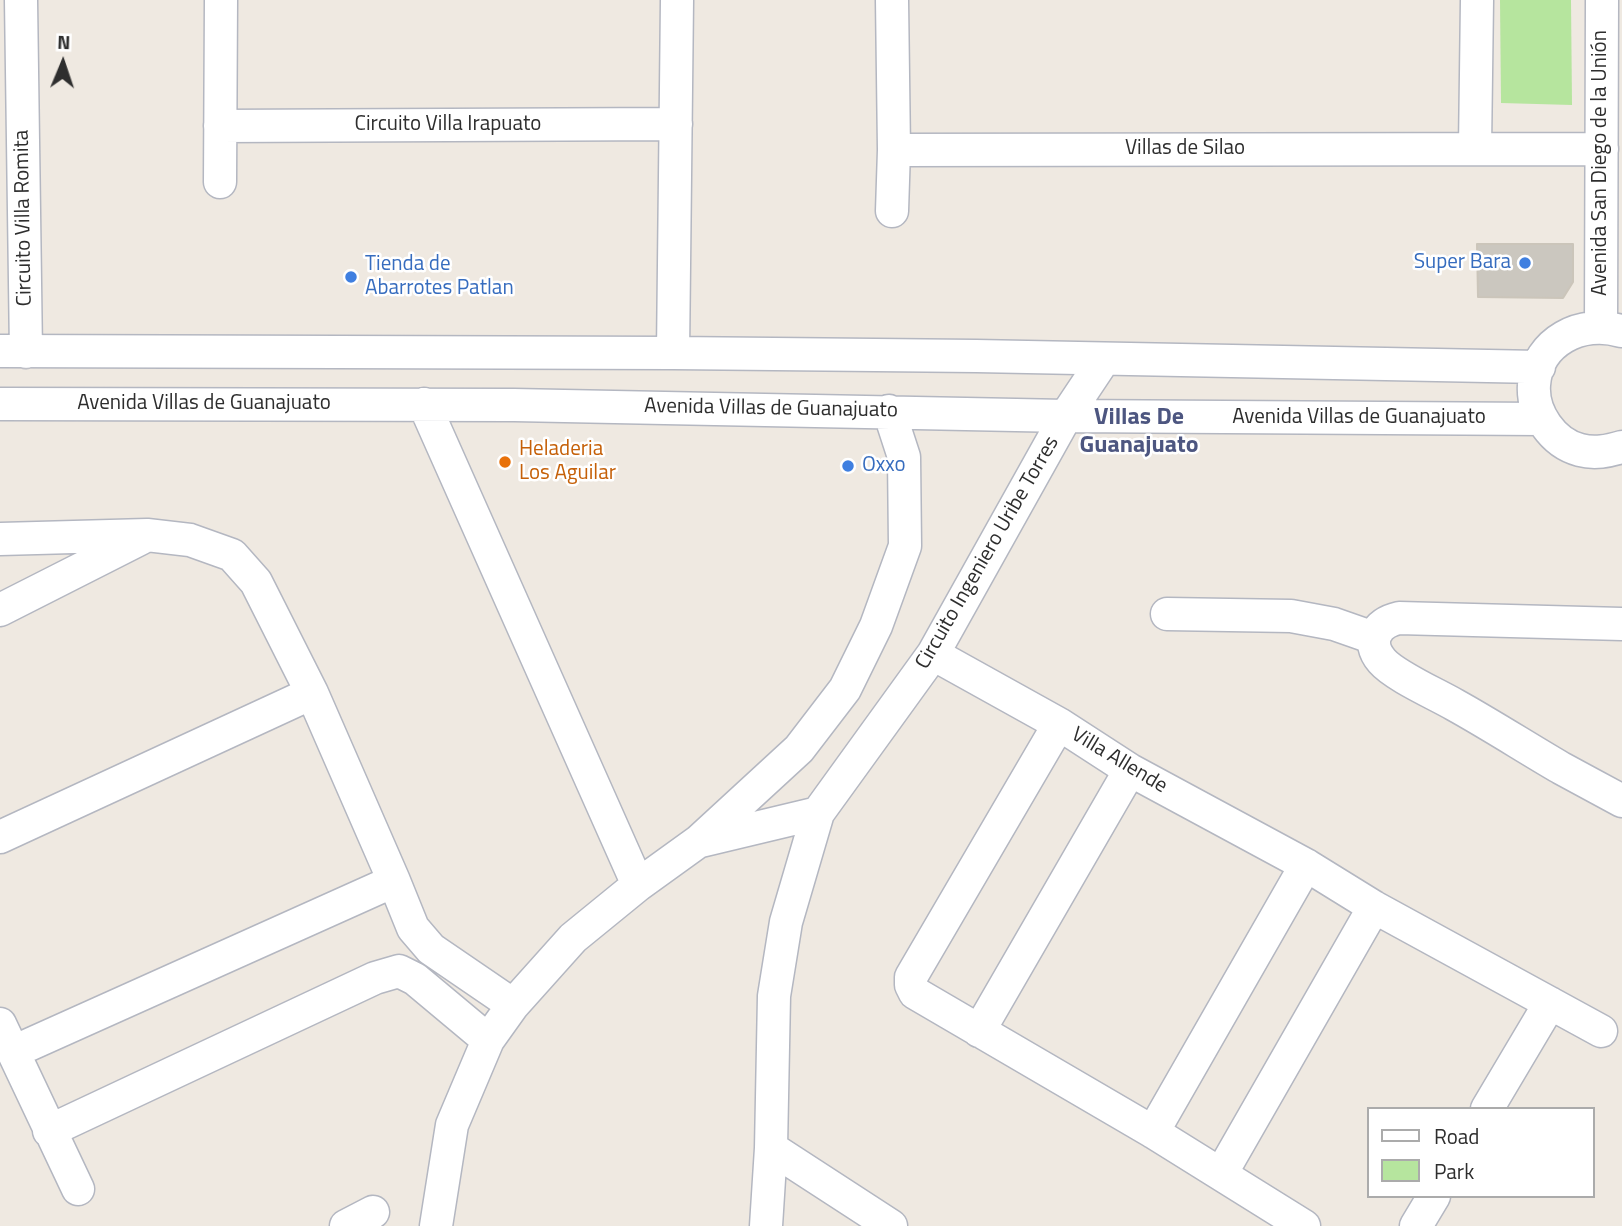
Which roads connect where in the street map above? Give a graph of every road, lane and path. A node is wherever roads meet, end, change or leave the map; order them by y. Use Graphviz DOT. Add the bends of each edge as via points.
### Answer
graph roads {
  1 [pos="21,0"];
  2 [pos="221,0"];
  3 [pos="677,0"];
  4 [pos="892,0"];
  5 [pos="1477,0"];
  6 [pos="1602,0"];
  7 [pos="676,124"];
  8 [pos="220,126"];
  9 [pos="1475,148"];
  10 [pos="1602,149"];
  11 [pos="894,150"];
  12 [pos="220,182"];
  13 [pos="892,211"];
  14 [pos="1611,329"];
  15 [pos="13,351"];
  16 [pos="518,351"];
  17 [pos="673,353"];
  18 [pos="1104,359"];
  19 [pos="1538,367"];
  20 [pos="0,404"];
  21 [pos="424,404"];
  22 [pos="514,405"];
  23 [pos="889,411"];
  24 [pos="1066,416"];
  25 [pos="1542,419"];
  26 [pos="1622,447"];
  27 [pos="147,535"];
  28 [pos="0,538"];
  29 [pos="0,610"];
  30 [pos="1167,614"];
  31 [pos="1622,624"];
  32 [pos="1374,638"];
  33 [pos="933,654"];
  34 [pos="312,692"];
  35 [pos="1059,724"];
  36 [pos="1130,770"];
  37 [pos="1622,801"];
  38 [pos="818,813"];
  39 [pos="0,837"];
  40 [pos="699,841"];
  41 [pos="1306,866"];
  42 [pos="394,881"];
  43 [pos="638,885"];
  44 [pos="1374,906"];
  45 [pos="1550,1003"];
  46 [pos="513,1005"];
  47 [pos="979,1031"];
  48 [pos="1601,1031"];
  49 [pos="6,1038"];
  50 [pos="488,1040"];
  51 [pos="1488,1107"];
  52 [pos="49,1131"];
  53 [pos="1153,1132"];
  54 [pos="771,1148"];
  55 [pos="1221,1174"];
  56 [pos="78,1189"];
  57 [pos="1433,1198"];
  58 [pos="436,1226"];
  59 [pos="766,1226"];
  60 [pos="891,1226"];
  61 [pos="1304,1226"];
  62 [pos="1416,1226"];
  1 -- 15 [label="street, Circuito Villa Romita"];
  2 -- 8 [label="street"];
  3 -- 7 [label="street"];
  4 -- 11 [label="street"];
  5 -- 9 [label="street"];
  6 -- 10 [label="street, Avenida San Diego de la Unión"];
  7 -- 8 [label="street, Circuito Villa Irapuato"];
  7 -- 17 [label="street"];
  8 -- 12 [label="street"];
  9 -- 10 [label="street, Villas de Silao"];
  9 -- 11 [label="street, Villas de Silao"];
  10 -- 14 [label="street, Avenida San Diego de la Unión"];
  11 -- 13 [label="street"];
  14 -- 19 [label="street" via="1581,329 1563,337"];
  15 -- 16 [label="street"];
  16 -- 17 [label="street"];
  16 -- 22 [label="street"];
  17 -- 18 [label="street"];
  18 -- 19 [label="street"];
  18 -- 24 [label="street, Circuito Ingeniero Uribe Torres"];
  19 -- 25 [label="street" via="1535,402"];
  20 -- 21 [label="street, Avenida Villas de Guanajuato"];
  21 -- 22 [label="street, Avenida Villas de Guanajuato"];
  21 -- 43 [label="street"];
  22 -- 23 [label="street, Avenida Villas de Guanajuato"];
  23 -- 24 [label="street, Avenida Villas de Guanajuato"];
  23 -- 40 [label="street" via="904,457 905,546 876,625 845,689 799,749"];
  24 -- 25 [label="street, Avenida Villas de Guanajuato"];
  24 -- 33 [label="street, Circuito Ingeniero Uribe Torres"];
  25 -- 26 [label="street" via="1557,438 1579,450 1603,452"];
  27 -- 28 [label="street"];
  27 -- 29 [label="street"];
  27 -- 34 [label="street" via="190,540 232,555 256,582"];
  30 -- 32 [label="street" via="1291,617 1334,624"];
  31 -- 32 [label="street" via="1399,618 1382,625"];
  32 -- 37 [label="street" via="1377,655 1390,669"];
  33 -- 35 [label="street, Villa Allende"];
  33 -- 38 [label="street, Circuito Ingeniero Uribe Torres"];
  34 -- 39 [label="street"];
  34 -- 42 [label="street"];
  35 -- 36 [label="street, Villa Allende"];
  35 -- 47 [label="street" via="911,977 915,993"];
  36 -- 41 [label="street, Villa Allende"];
  36 -- 47 [label="street"];
  38 -- 40 [label="street"];
  38 -- 54 [label="street, Circuito Ingeniero Uribe Torres" via="786,922 775,996"];
  40 -- 43 [label="street"];
  41 -- 44 [label="street, Villa Allende"];
  41 -- 53 [label="street"];
  42 -- 46 [label="street" via="413,928 431,949"];
  42 -- 49 [label="street"];
  43 -- 46 [label="street" via="573,938"];
  44 -- 45 [label="street, Villa Allende"];
  44 -- 55 [label="street"];
  45 -- 48 [label="street, Villa Allende"];
  45 -- 51 [label="street"];
  46 -- 50 [label="street"];
  47 -- 53 [label="street"];
  49 -- 52 [label="street"];
  50 -- 52 [label="street" via="399,971 375,978"];
  50 -- 58 [label="street" via="452,1125"];
  52 -- 56 [label="street"];
  53 -- 55 [label="street"];
  54 -- 59 [label="street, Circuito Ingeniero Uribe Torres"];
  54 -- 60 [label="street"];
  55 -- 61 [label="street"];
  57 -- 62 [label="street"];
}
